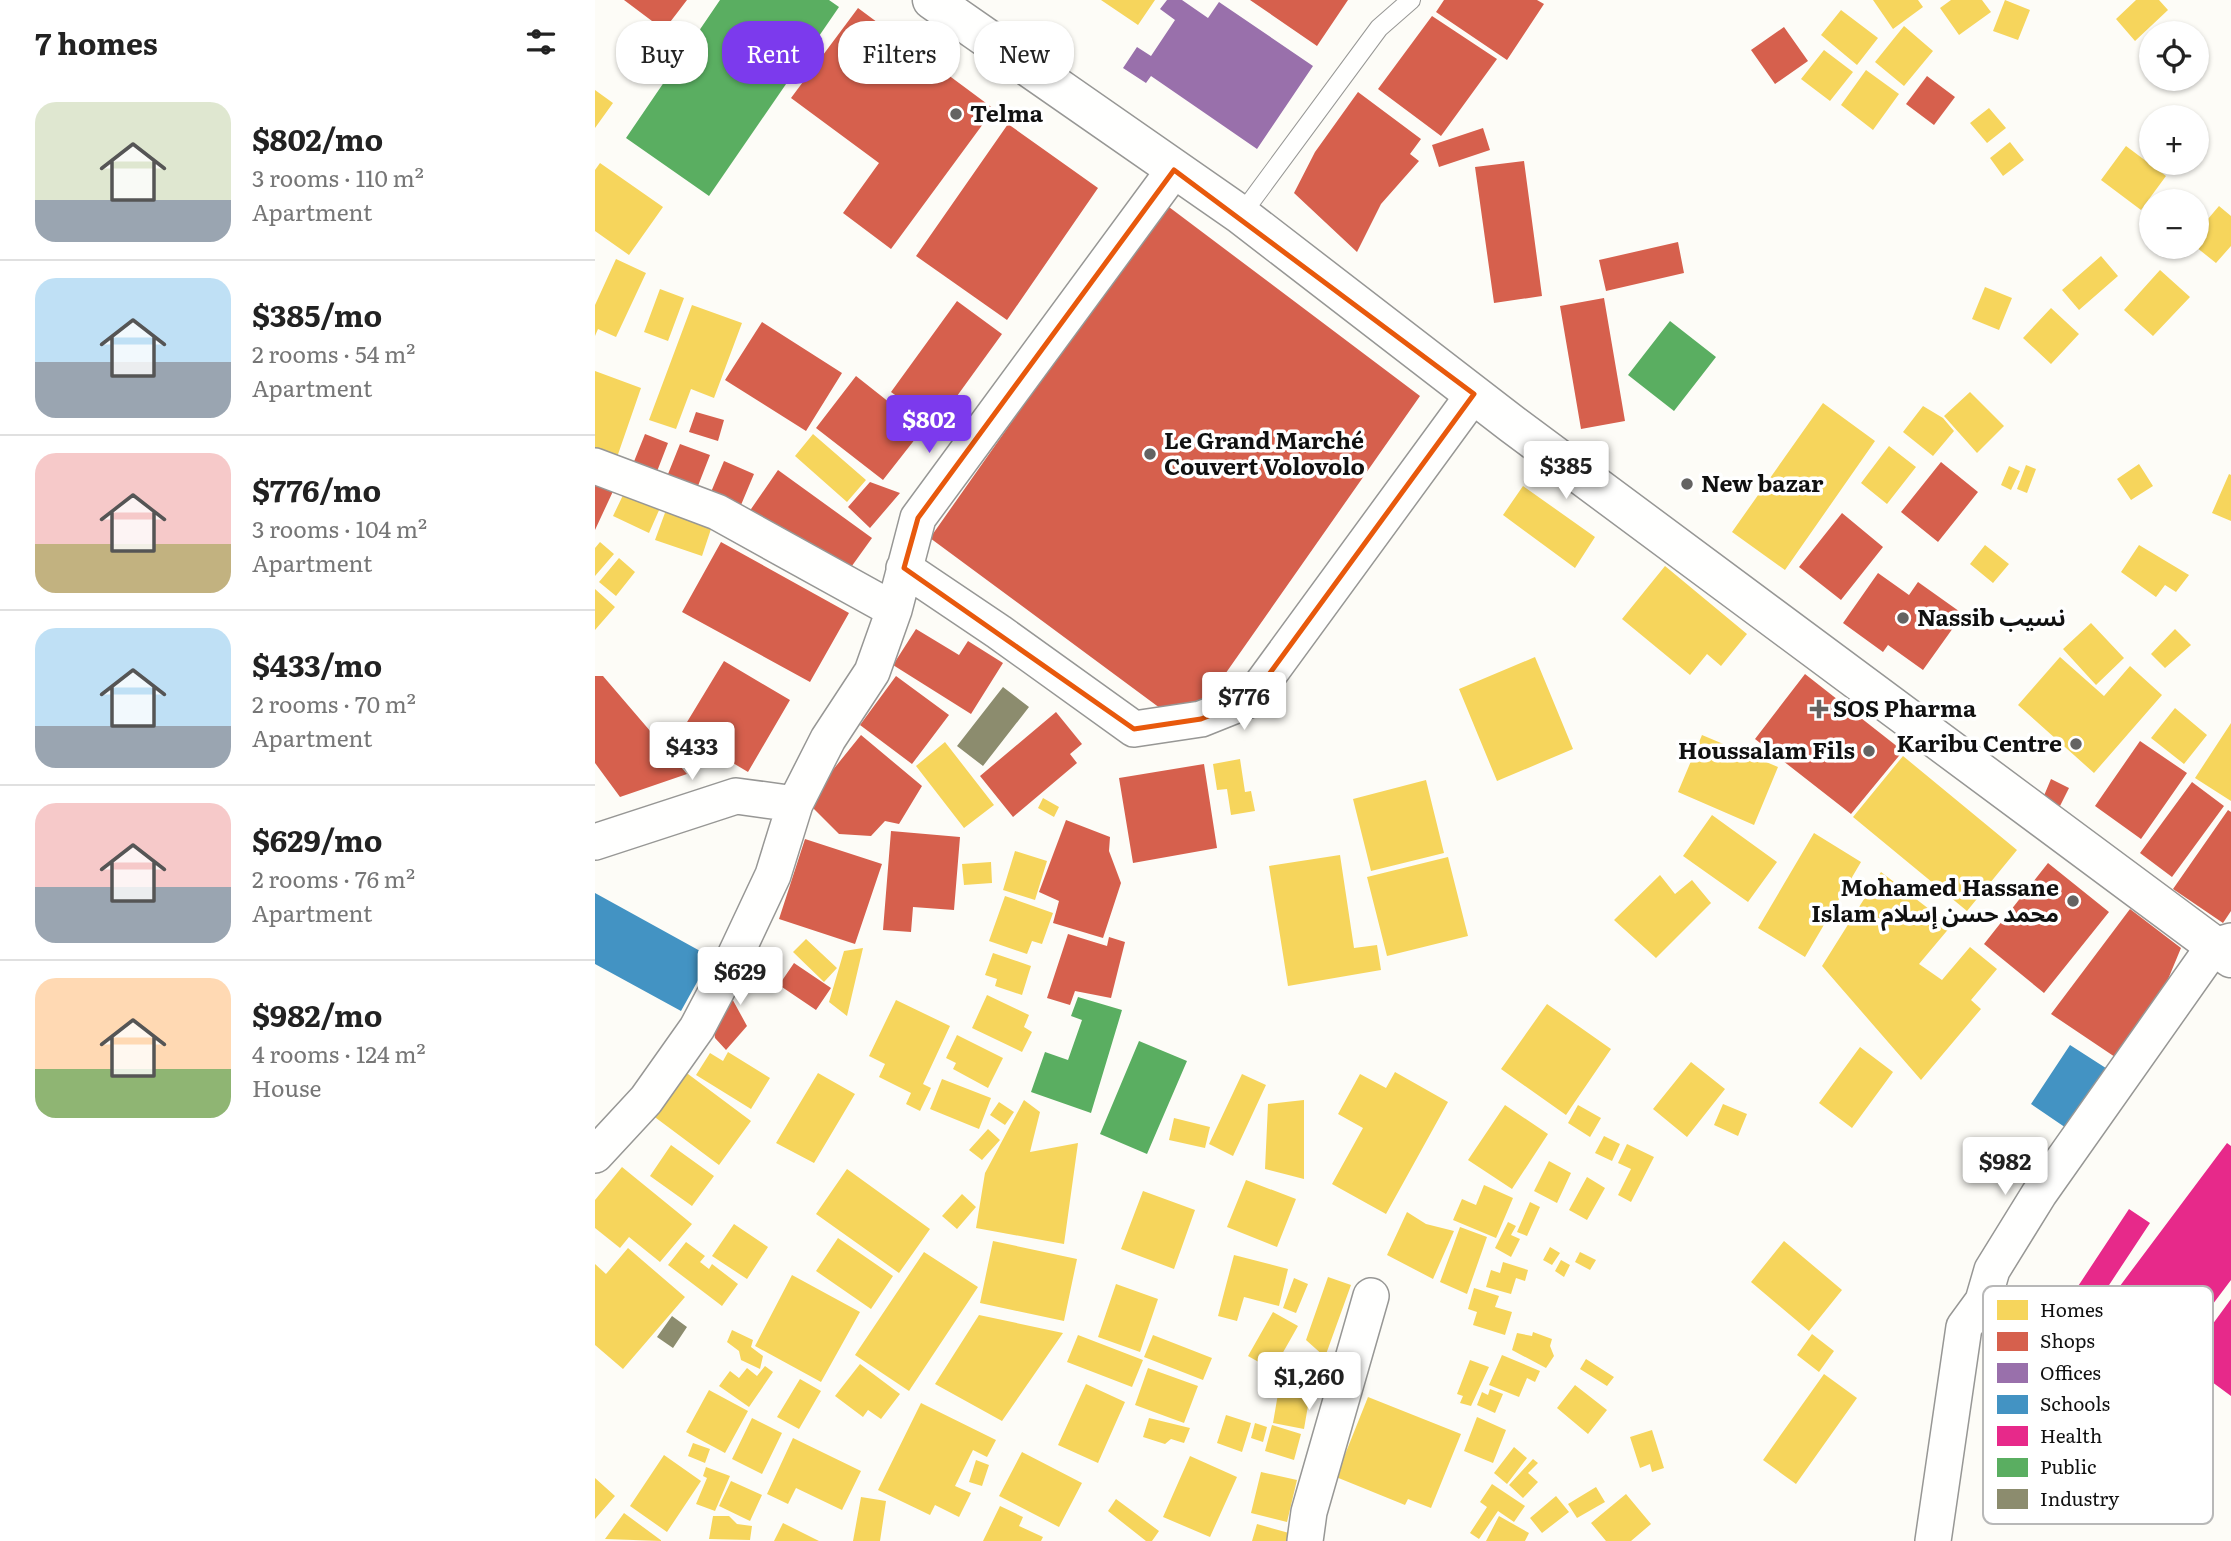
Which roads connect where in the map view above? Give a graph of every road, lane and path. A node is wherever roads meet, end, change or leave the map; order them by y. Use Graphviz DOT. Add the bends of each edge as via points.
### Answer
graph roads {
  1 [pos="932,0"];
  2 [pos="1411,0"];
  3 [pos="1174,170"];
  4 [pos="1241,215"];
  5 [pos="1474,394"];
  6 [pos="595,466"];
  7 [pos="904,568"];
  8 [pos="894,610"];
  9 [pos="795,804"];
  10 [pos="595,842"];
  11 [pos="2225,948"];
  12 [pos="595,1155"];
  13 [pos="1987,1286"];
  14 [pos="1371,1296"];
  15 [pos="1983,1301"];
  16 [pos="1305,1541"];
  17 [pos="1933,1541"];
  1 -- 3 [label="street"];
  2 -- 4 [label="lane" via="1379,28"];
  3 -- 4 [label="street"];
  3 -- 7 [label="street" via="918,518"];
  4 -- 5 [label="street"];
  5 -- 7 [label="street" via="1251,699 1201,719 1134,729"];
  5 -- 11 [label="street"];
  6 -- 8 [label="street" via="717,512"];
  7 -- 8 [label="street"];
  8 -- 9 [label="street" via="872,672 828,739"];
  9 -- 10 [label="street" via="736,796"];
  9 -- 12 [label="street" via="773,875 697,1028 646,1100"];
  11 -- 13 [label="street" via="2039,1194 1992,1270"];
  14 -- 16 [label="street"];
  15 -- 17 [label="street" via="1963,1326"];
}
